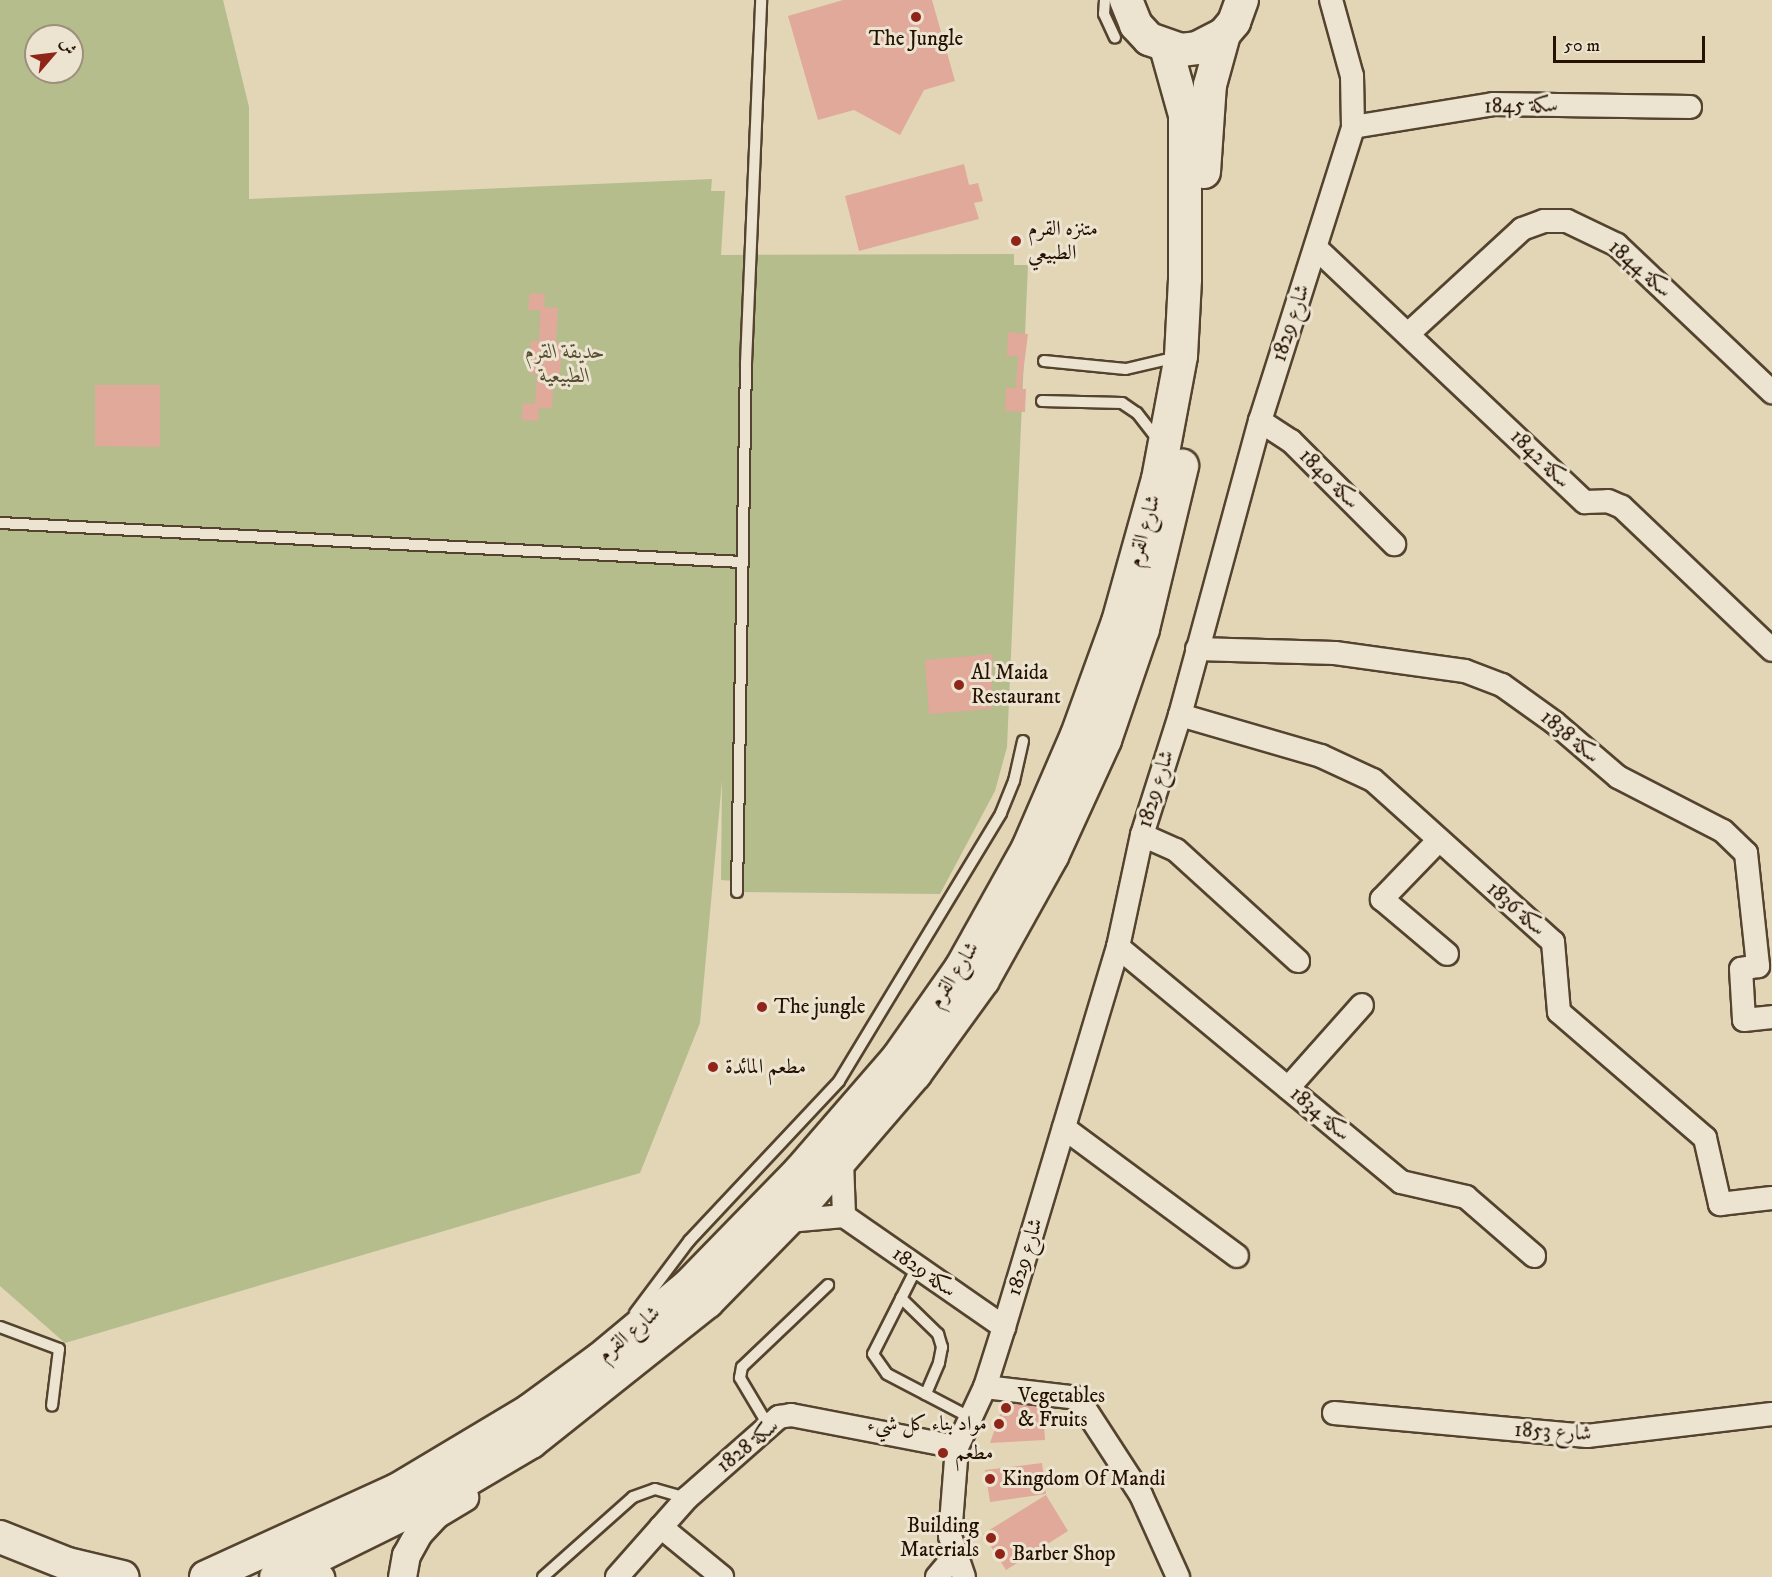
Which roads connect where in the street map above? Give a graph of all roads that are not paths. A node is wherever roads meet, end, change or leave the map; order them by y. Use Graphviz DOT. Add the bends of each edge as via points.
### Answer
graph roads {
  1 [pos="761,0"];
  2 [pos="1104,0"];
  3 [pos="1126,0"];
  4 [pos="1332,0"];
  5 [pos="1243,2"];
  6 [pos="1224,34"];
  7 [pos="1114,38"];
  8 [pos="1166,47"];
  9 [pos="1690,107"];
  10 [pos="1353,127"];
  11 [pos="1316,248"];
  12 [pos="1408,334"];
  13 [pos="1180,356"];
  14 [pos="1044,361"];
  15 [pos="1772,392"];
  16 [pos="1042,401"];
  17 [pos="1260,421"];
  18 [pos="1164,448"];
  19 [pos="0,524"];
  20 [pos="1394,543"];
  21 [pos="741,562"];
  22 [pos="1197,649"];
  23 [pos="1772,650"];
  24 [pos="1180,715"];
  25 [pos="1023,741"];
  26 [pos="1142,834"];
  27 [pos="1438,841"];
  28 [pos="737,892"];
  29 [pos="1118,947"];
  30 [pos="1447,954"];
  31 [pos="1298,961"];
  32 [pos="1362,1005"];
  33 [pos="1772,1017"];
  34 [pos="1288,1088"];
  35 [pos="1064,1128"];
  36 [pos="842,1161"];
  37 [pos="1772,1198"];
  38 [pos="844,1216"];
  39 [pos="788,1221"];
  40 [pos="1237,1256"];
  41 [pos="1534,1256"];
  42 [pos="917,1267"];
  43 [pos="828,1285"];
  44 [pos="901,1298"];
  45 [pos="0,1327"];
  46 [pos="1004,1327"];
  47 [pos="600,1359"];
  48 [pos="984,1387"];
  49 [pos="927,1395"];
  50 [pos="52,1406"];
  51 [pos="1334,1413"];
  52 [pos="1772,1414"];
  53 [pos="970,1418"];
  54 [pos="768,1425"];
  55 [pos="531,1442"];
  56 [pos="957,1447"];
  57 [pos="687,1498"];
  58 [pos="661,1527"];
  59 [pos="0,1537"];
  60 [pos="956,1554"];
  61 [pos="296,1575"];
  62 [pos="122,1577"];
  63 [pos="206,1577"];
  64 [pos="402,1577"];
  65 [pos="543,1577"];
  66 [pos="617,1577"];
  67 [pos="722,1577"];
  68 [pos="937,1577"];
  69 [pos="964,1577"];
  70 [pos="1178,1577"];
  1 -- 21 [label="lane"];
  2 -- 7 [label="lane" via="1104,14"];
  3 -- 8 [label="main road" via="1136,25"];
  4 -- 10 [label="street, 1829 شارع" via="1352,76"];
  5 -- 6 [label="main road"];
  6 -- 8 [label="main road" via="1197,48"];
  6 -- 36 [label="main road, شارع القرم" via="1210,85 1198,374 1180,478 1127,682 1052,856 983,980 915,1074"];
  8 -- 13 [label="main road, شارع القرم" via="1185,115"];
  9 -- 10 [label="street, 1845 سكة" via="1493,104"];
  10 -- 11 [label="street, 1829 شارع"];
  11 -- 12 [label="street, سكة 1842"];
  11 -- 17 [label="street, 1829 شارع"];
  12 -- 15 [label="street, سكة 1844" via="1522,230 1544,221 1567,221 1617,245"];
  12 -- 23 [label="street, سكة 1842" via="1585,502 1608,501 1622,507"];
  13 -- 14 [label="lane" via="1126,369"];
  13 -- 18 [label="main road, شارع القرم"];
  16 -- 18 [label="lane" via="1122,403 1137,413"];
  17 -- 20 [label="street, سكة 1840" via="1291,441"];
  17 -- 22 [label="street, 1829 شارع"];
  18 -- 47 [label="main road, شارع القرم" via="1121,611 1096,687 1028,848 961,968 897,1059 800,1171 688,1285"];
  19 -- 21 [label="lane"];
  21 -- 28 [label="lane"];
  22 -- 24 [label="street, 1829 شارع"];
  22 -- 33 [label="street, 1838 سكة" via="1335,653 1465,671 1502,685 1556,723 1618,777 1724,831 1746,853 1758,966 1741,969 1744,1020"];
  24 -- 26 [label="street, 1829 شارع"];
  24 -- 27 [label="street, سكة 1836" via="1349,766 1373,780"];
  25 -- 47 [label="lane" via="1014,781 1001,813 839,1082 690,1241"];
  26 -- 29 [label="street, 1829 شارع"];
  26 -- 31 [label="street" via="1176,850"];
  27 -- 30 [label="street" via="1382,899"];
  27 -- 37 [label="street, سكة 1836" via="1553,942 1559,1012 1705,1138 1720,1204"];
  29 -- 34 [label="street, سكة 1834"];
  29 -- 35 [label="street, 1829 شارع"];
  32 -- 34 [label="street"];
  34 -- 41 [label="street, سكة 1834" via="1401,1182 1466,1197"];
  35 -- 40 [label="street"];
  35 -- 46 [label="street, 1829 شارع"];
  36 -- 38 [label="street"];
  36 -- 39 [label="main road, شارع القرم"];
  38 -- 39 [label="street"];
  38 -- 42 [label="street, سكة 1829"];
  39 -- 55 [label="main road, شارع القرم" via="707,1302"];
  42 -- 44 [label="lane"];
  42 -- 46 [label="street, سكة 1829"];
  43 -- 54 [label="lane" via="742,1367 740,1378"];
  44 -- 49 [label="lane" via="939,1334 939,1363"];
  44 -- 49 [label="lane" via="873,1354 887,1374"];
  45 -- 50 [label="lane" via="59,1349"];
  46 -- 48 [label="street, 1829 شارع"];
  47 -- 63 [label="main road, شارع القرم" via="529,1411 397,1490"];
  48 -- 53 [label="street, 1829 شارع"];
  48 -- 70 [label="street" via="1078,1398 1141,1495"];
  49 -- 53 [label="lane"];
  51 -- 52 [label="street, شارع 1853" via="1587,1436"];
  53 -- 56 [label="street, 1829 شارع"];
  54 -- 56 [label="street, سكة 1828" via="791,1415"];
  54 -- 57 [label="street, سكة 1828"];
  55 -- 61 [label="main road, شارع القرم"];
  55 -- 64 [label="street" via="505,1472 436,1514 419,1532 406,1555"];
  56 -- 60 [label="street, 1829 شارع" via="950,1536"];
  57 -- 58 [label="street, سكة 1828"];
  57 -- 65 [label="lane" via="655,1489 633,1497"];
  58 -- 66 [label="street, سكة 1828"];
  58 -- 67 [label="street"];
  59 -- 62 [label="main road" via="68,1564"];
  60 -- 68 [label="street"];
  60 -- 69 [label="street, 1829 شارع"];
}
